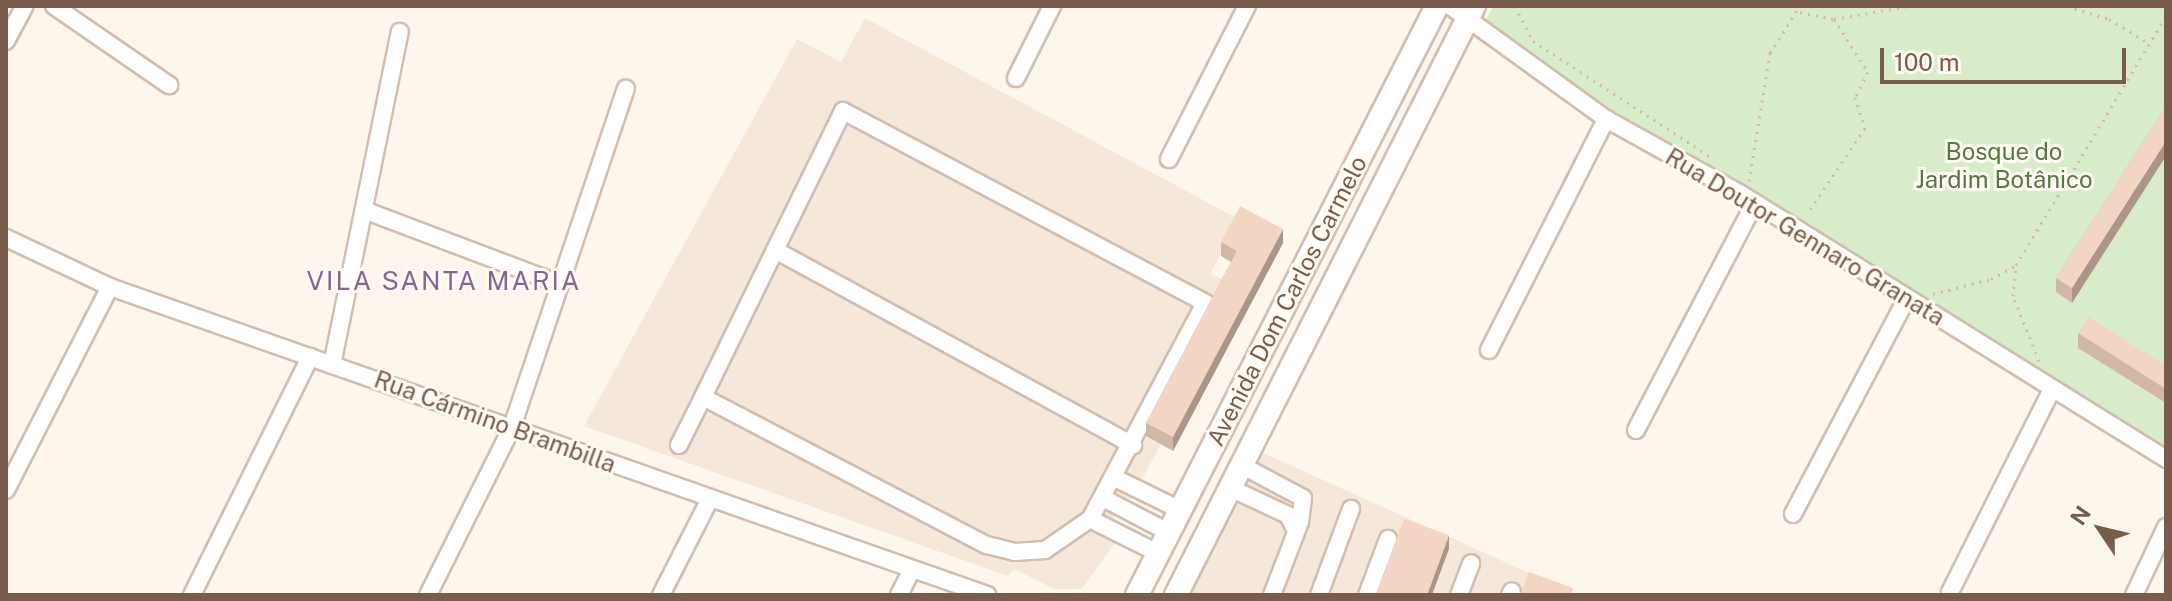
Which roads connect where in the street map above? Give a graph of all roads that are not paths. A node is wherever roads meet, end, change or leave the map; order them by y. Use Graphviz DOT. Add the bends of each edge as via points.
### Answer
graph roads {
  1 [pos="25,6"];
  2 [pos="54,6"];
  3 [pos="1052,6"];
  4 [pos="1247,6"];
  5 [pos="1437,6"];
  6 [pos="1464,10"];
  7 [pos="400,32"];
  8 [pos="6,41"];
  9 [pos="1016,78"];
  10 [pos="169,85"];
  11 [pos="626,89"];
  12 [pos="1606,119"];
  13 [pos="1169,159"];
  14 [pos="1754,204"];
  15 [pos="364,210"];
  16 [pos="6,238"];
  17 [pos="775,250"];
  18 [pos="1311,254"];
  19 [pos="1341,269"];
  20 [pos="557,283"];
  21 [pos="110,287"];
  22 [pos="1907,298"];
  23 [pos="1489,350"];
  24 [pos="310,357"];
  25 [pos="332,365"];
  26 [pos="2052,389"];
  27 [pos="703,397"];
  28 [pos="512,427"];
  29 [pos="1636,430"];
  30 [pos="679,445"];
  31 [pos="1133,445"];
  32 [pos="2166,459"];
  33 [pos="1241,465"];
  34 [pos="1115,478"];
  35 [pos="1230,488"];
  36 [pos="6,490"];
  37 [pos="1103,498"];
  38 [pos="710,499"];
  39 [pos="1351,509"];
  40 [pos="1180,510"];
  41 [pos="1793,514"];
  42 [pos="1090,519"];
  43 [pos="2166,527"];
  44 [pos="1295,529"];
  45 [pos="1388,539"];
  46 [pos="1163,542"];
  47 [pos="1471,563"];
  48 [pos="911,571"];
  49 [pos="1950,592"];
  50 [pos="192,595"];
  51 [pos="428,595"];
  52 [pos="661,595"];
  53 [pos="899,595"];
  54 [pos="987,595"];
  55 [pos="1137,595"];
  56 [pos="1176,595"];
  57 [pos="1272,595"];
  58 [pos="1319,595"];
  59 [pos="1367,595"];
  60 [pos="1459,595"];
  61 [pos="2134,595"];
  1 -- 8 [label="street"];
  2 -- 10 [label="street"];
  3 -- 9 [label="street"];
  4 -- 13 [label="street"];
  5 -- 18 [label="street, Avenida Dom Carlos Carmelo"];
  6 -- 12 [label="street, Rua Doutor Gennaro Granata"];
  6 -- 19 [label="street, Avenida Dom Carlos Carmelo"];
  7 -- 15 [label="street"];
  11 -- 20 [label="street"];
  12 -- 14 [label="street, Rua Doutor Gennaro Granata"];
  12 -- 23 [label="street"];
  14 -- 22 [label="street, Rua Doutor Gennaro Granata"];
  14 -- 29 [label="street"];
  15 -- 20 [label="street"];
  15 -- 25 [label="street"];
  16 -- 21 [label="street, Rua Cármino Brambilla"];
  17 -- 27 [label="street"];
  17 -- 31 [label="street"];
  17 -- 31 [label="street" via="843,111 1205,303"];
  18 -- 19 [label="street"];
  18 -- 40 [label="street, Avenida Dom Carlos Carmelo"];
  19 -- 33 [label="street, Avenida Dom Carlos Carmelo"];
  20 -- 28 [label="street"];
  21 -- 24 [label="street, Rua Cármino Brambilla"];
  21 -- 36 [label="street"];
  22 -- 26 [label="street, Rua Doutor Gennaro Granata"];
  22 -- 41 [label="street"];
  24 -- 25 [label="street, Rua Cármino Brambilla"];
  24 -- 50 [label="street"];
  25 -- 28 [label="street, Rua Cármino Brambilla"];
  26 -- 32 [label="street, Rua Doutor Gennaro Granata"];
  26 -- 49 [label="street"];
  27 -- 30 [label="street"];
  27 -- 42 [label="street" via="986,545 1015,552 1045,550"];
  28 -- 38 [label="street, Rua Cármino Brambilla"];
  28 -- 51 [label="street"];
  31 -- 34 [label="street"];
  33 -- 35 [label="street, Avenida Dom Carlos Carmelo"];
  33 -- 44 [label="street" via="1299,492 1304,507"];
  34 -- 37 [label="street"];
  34 -- 40 [label="street"];
  35 -- 44 [label="street" via="1288,515"];
  35 -- 56 [label="street, Avenida Dom Carlos Carmelo"];
  37 -- 42 [label="street"];
  37 -- 46 [label="street"];
  38 -- 48 [label="street, Rua Cármino Brambilla"];
  38 -- 52 [label="street"];
  39 -- 58 [label="street"];
  40 -- 46 [label="street, Avenida Dom Carlos Carmelo"];
  42 -- 46 [label="street"];
  43 -- 61 [label="street"];
  44 -- 57 [label="street"];
  45 -- 59 [label="street"];
  46 -- 55 [label="street, Avenida Dom Carlos Carmelo"];
  47 -- 60 [label="street"];
  48 -- 53 [label="street"];
  48 -- 54 [label="street, Rua Cármino Brambilla"];
}
